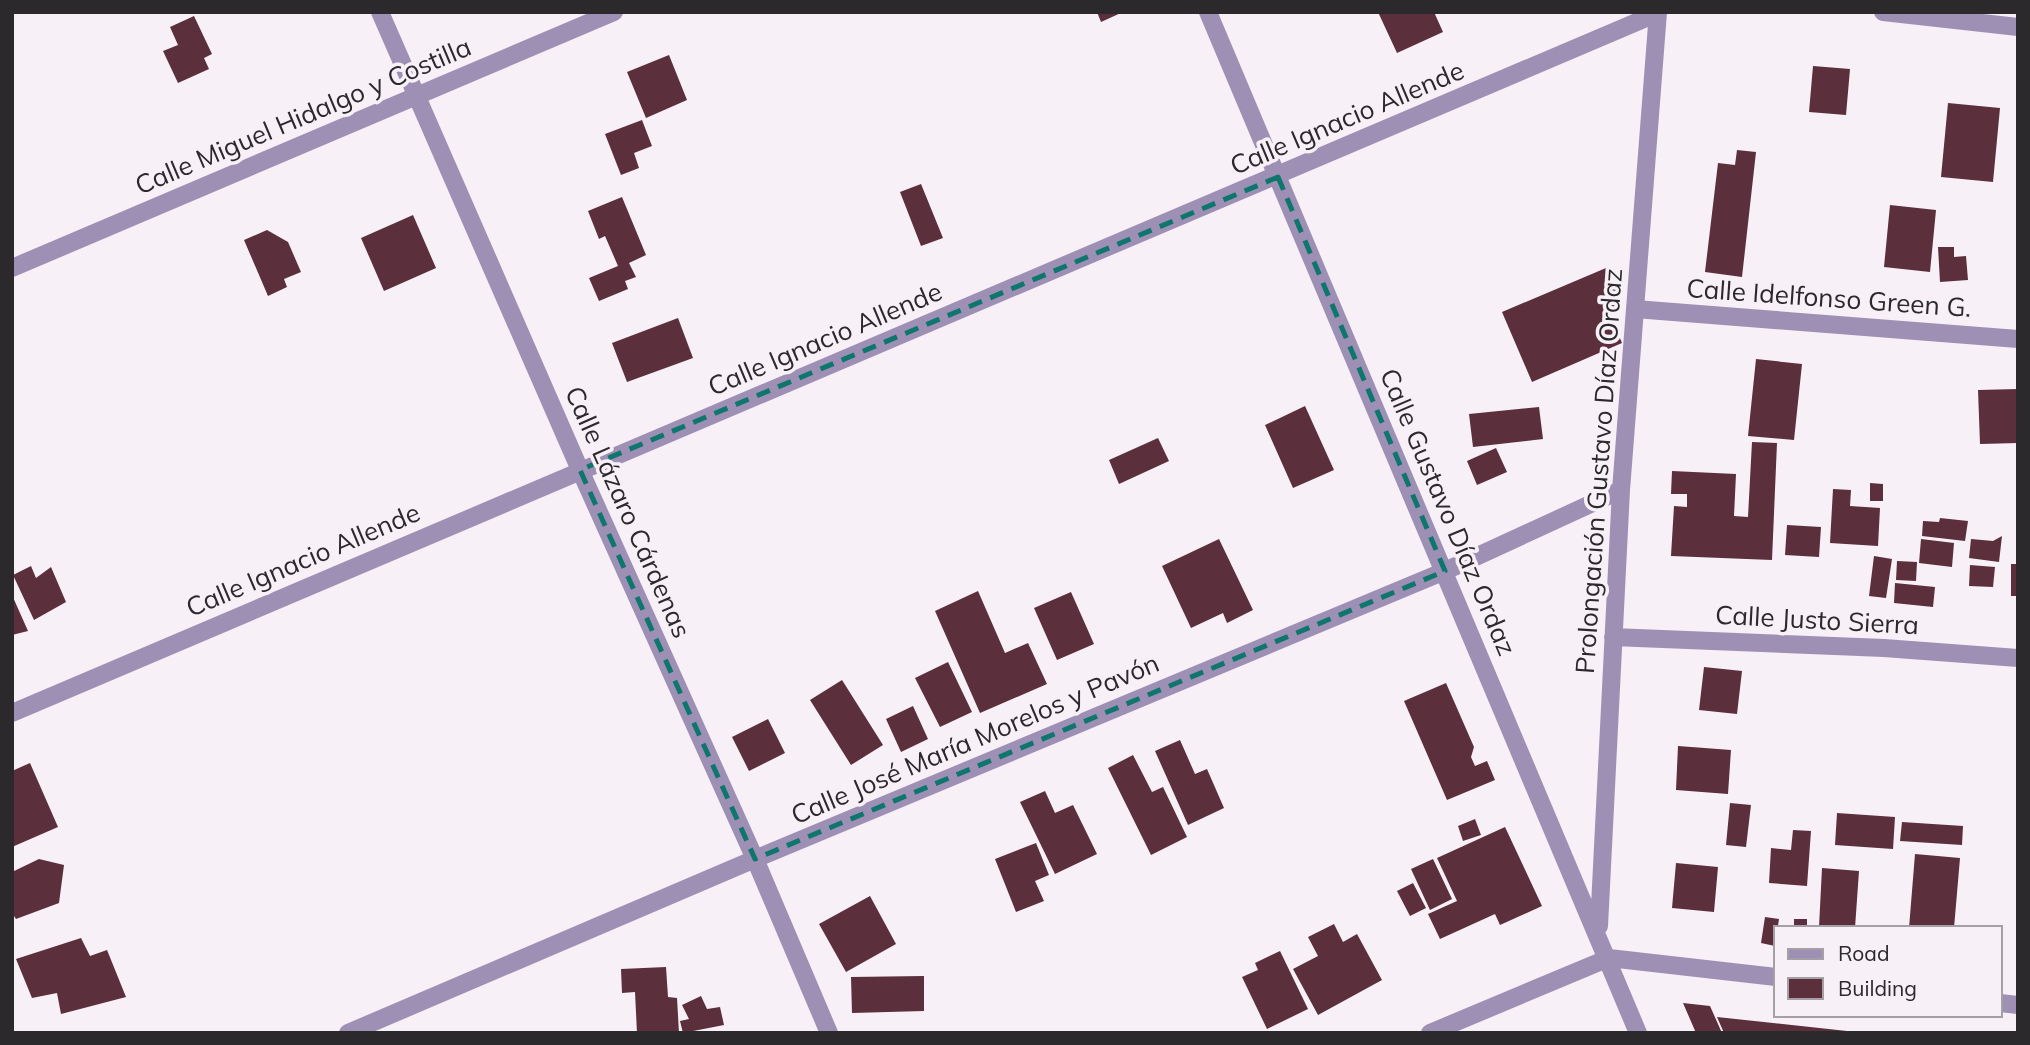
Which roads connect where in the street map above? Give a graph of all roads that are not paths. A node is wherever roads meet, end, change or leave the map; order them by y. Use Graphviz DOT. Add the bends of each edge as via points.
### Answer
graph roads {
  1 [pos="380,12"];
  2 [pos="614,12"];
  3 [pos="1208,12"];
  4 [pos="1883,12"];
  5 [pos="1658,13"];
  6 [pos="2018,27"];
  7 [pos="417,97"];
  8 [pos="1278,177"];
  9 [pos="12,268"];
  10 [pos="1635,309"];
  11 [pos="2018,339"];
  12 [pos="580,470"];
  13 [pos="1621,491"];
  14 [pos="1445,571"];
  15 [pos="1613,637"];
  16 [pos="2018,658"];
  17 [pos="12,713"];
  18 [pos="755,859"];
  19 [pos="1598,933"];
  20 [pos="1609,958"];
  21 [pos="1774,977"];
  22 [pos="348,1033"];
  23 [pos="829,1033"];
  24 [pos="1430,1033"];
  25 [pos="1638,1033"];
  1 -- 7 [label="street, Calle Lázaro Cárdenas"];
  2 -- 7 [label="street, Calle Miguel Hidalgo y Costilla"];
  3 -- 8 [label="street, Calle Gustavo Díaz Ordaz"];
  4 -- 6 [label="street"];
  5 -- 8 [label="street, Calle Ignacio Allende"];
  5 -- 10 [label="street, Prolongación Gustavo Díaz Ordaz"];
  7 -- 9 [label="street, Calle Miguel Hidalgo y Costilla"];
  7 -- 12 [label="street, Calle Lázaro Cárdenas"];
  8 -- 12 [label="street, Calle Ignacio Allende"];
  8 -- 14 [label="street, Calle Gustavo Díaz Ordaz"];
  10 -- 11 [label="street, Calle Idelfonso Green G."];
  10 -- 13 [label="street, Prolongación Gustavo Díaz Ordaz"];
  12 -- 17 [label="street, Calle Ignacio Allende"];
  12 -- 18 [label="street, Calle Lázaro Cárdenas"];
  13 -- 14 [label="street, Calle José María Morelos y Pavón"];
  13 -- 15 [label="street, Prolongación Gustavo Díaz Ordaz"];
  14 -- 18 [label="street, Calle José María Morelos y Pavón"];
  14 -- 19 [label="street, Calle Gustavo Díaz Ordaz"];
  15 -- 16 [label="street, Calle Justo Sierra"];
  15 -- 19 [label="street, Prolongación Gustavo Díaz Ordaz"];
  18 -- 22 [label="street, Calle José María Morelos y Pavón"];
  18 -- 23 [label="street, Calle Lázaro Cárdenas"];
  19 -- 20 [label="street, Calle Gustavo Díaz Ordaz"];
  20 -- 21 [label="street"];
  20 -- 24 [label="street"];
  20 -- 25 [label="street, Calle Gustavo Díaz Ordaz"];
}
